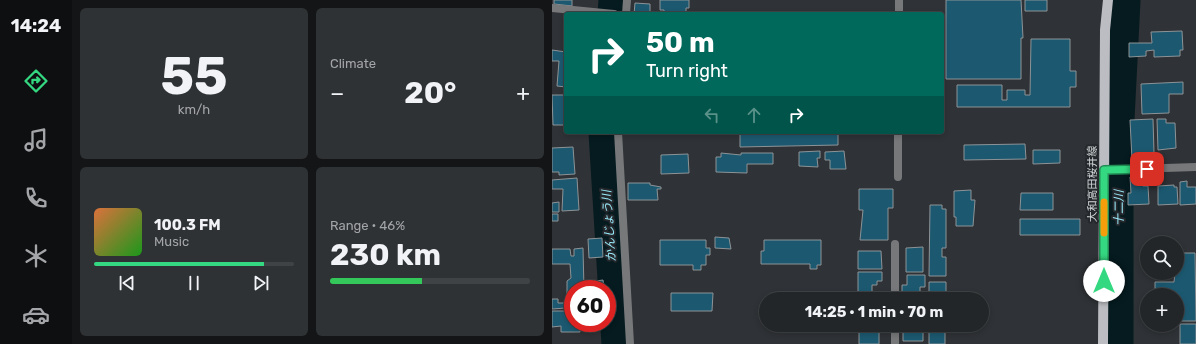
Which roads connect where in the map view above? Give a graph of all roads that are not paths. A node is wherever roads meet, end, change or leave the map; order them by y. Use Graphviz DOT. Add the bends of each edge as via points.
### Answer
graph roads {
  1 [pos="627,0"];
  2 [pos="899,0"];
  3 [pos="1108,0"];
  4 [pos="552,8"];
  5 [pos="594,12"];
  6 [pos="626,12"];
  7 [pos="899,12"];
  8 [pos="618,134"];
  9 [pos="898,134"];
  10 [pos="1196,167"];
  11 [pos="1104,170"];
  12 [pos="898,177"];
  13 [pos="895,244"];
  14 [pos="895,292"];
  15 [pos="895,332"];
  16 [pos="630,344"];
  17 [pos="895,344"];
  18 [pos="1103,344"];
  1 -- 6 [label="street"];
  2 -- 7 [label="street"];
  3 -- 11 [label="main road, 大和高田桜井線" via="1105,30"];
  4 -- 5 [label="street"];
  8 -- 16 [label="street"];
  9 -- 12 [label="street"];
  10 -- 11 [label="street"];
  11 -- 18 [label="main road, 大和高田桜井線"];
  13 -- 14 [label="street"];
  15 -- 17 [label="street"];
}
